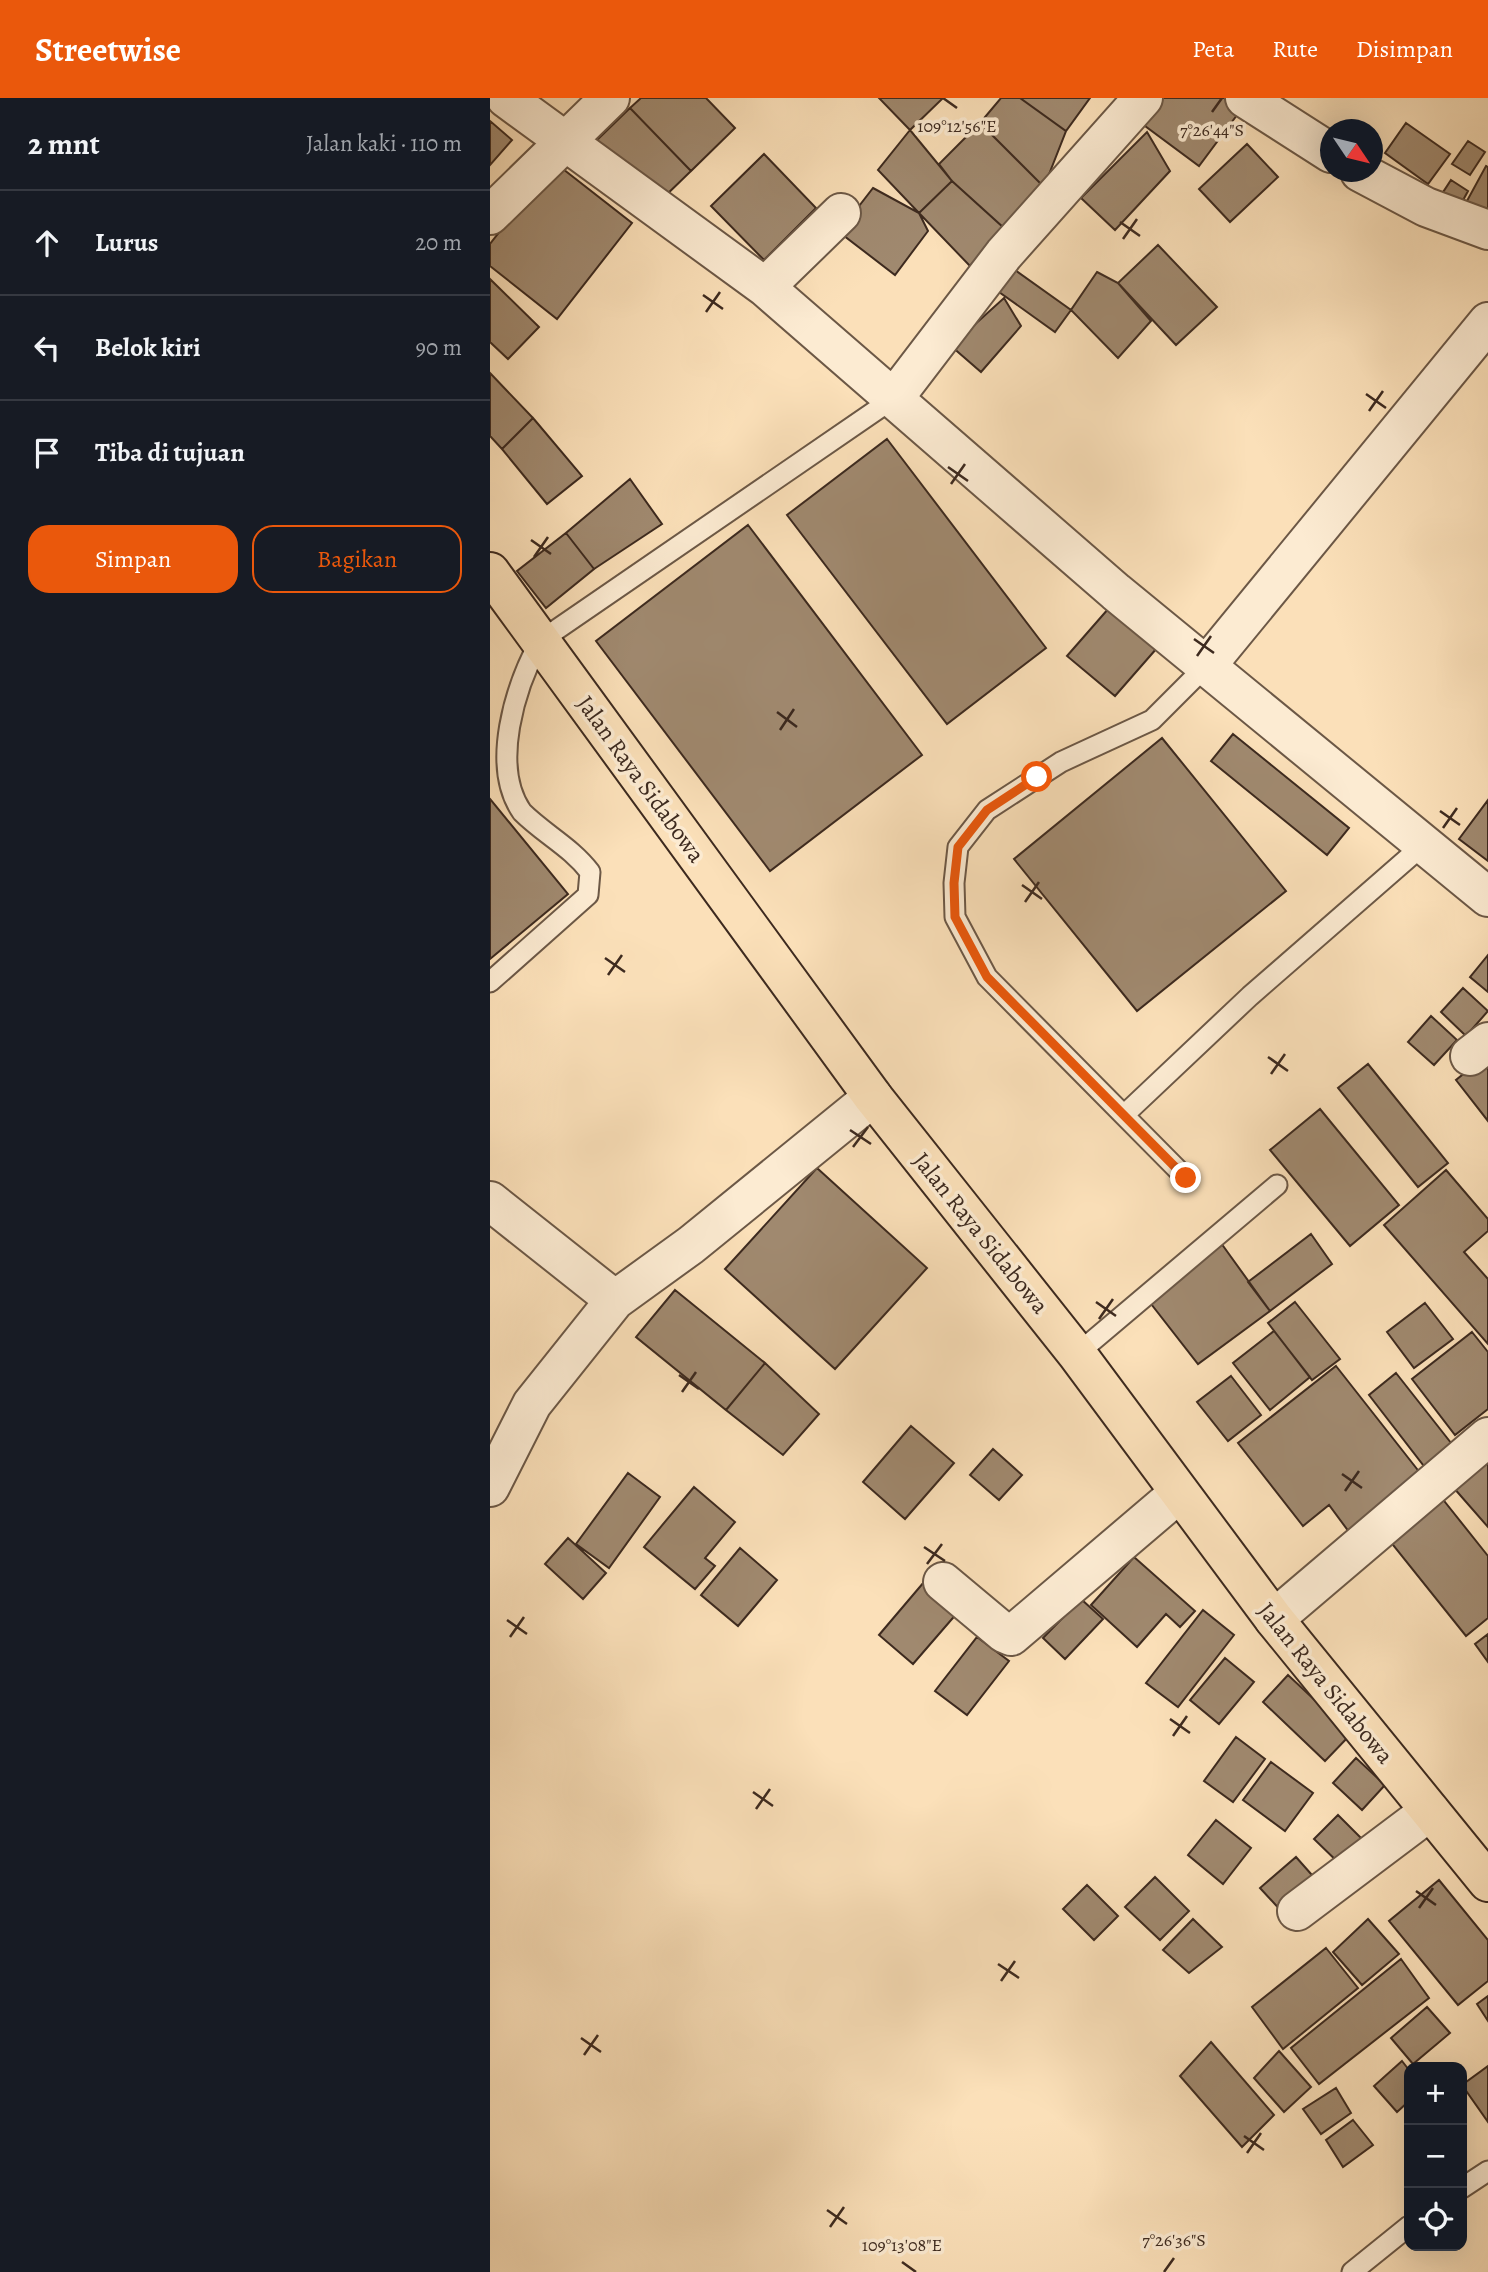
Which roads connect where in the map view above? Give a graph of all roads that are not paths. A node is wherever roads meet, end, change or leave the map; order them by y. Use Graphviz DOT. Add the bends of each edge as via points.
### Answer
graph roads {
  1 [pos="506,98"];
  2 [pos="610,98"];
  3 [pos="1143,98"];
  4 [pos="1245,98"];
  5 [pos="563,141"];
  6 [pos="1320,146"];
  7 [pos="1379,182"];
  8 [pos="841,213"];
  9 [pos="490,215"];
  10 [pos="1488,230"];
  11 [pos="765,287"];
  12 [pos="1488,323"];
  13 [pos="894,398"];
  14 [pos="490,572"];
  15 [pos="540,641"];
  16 [pos="1207,665"];
  17 [pos="1422,846"];
  18 [pos="1488,897"];
  19 [pos="490,982"];
  20 [pos="873,1097"];
  21 [pos="1124,1115"];
  22 [pos="1186,1178"];
  23 [pos="1278,1185"];
  24 [pos="490,1201"];
  25 [pos="615,1300"];
  26 [pos="1077,1354"];
  27 [pos="1488,1437"];
  28 [pos="490,1486"];
  29 [pos="1179,1493"];
  30 [pos="943,1582"];
  31 [pos="1274,1619"];
  32 [pos="1430,1811"];
  33 [pos="1488,1882"];
  34 [pos="1297,1911"];
  35 [pos="1488,2171"];
  36 [pos="1467,2185"];
  37 [pos="1404,2231"];
  38 [pos="1352,2272"];
  1 -- 5 [label="street"];
  2 -- 5 [label="street"];
  3 -- 13 [label="street" via="1003,254"];
  4 -- 6 [label="street"];
  5 -- 9 [label="street"];
  5 -- 11 [label="street"];
  7 -- 10 [label="street" via="1426,207"];
  8 -- 11 [label="street"];
  11 -- 13 [label="street"];
  12 -- 16 [label="street"];
  13 -- 15 [label="lane"];
  13 -- 16 [label="street" via="1116,592"];
  14 -- 15 [label="highway, Jalan Raya Sidabowa"];
  15 -- 19 [label="lane" via="511,699 502,737 508,793 590,872 588,895"];
  15 -- 20 [label="highway, Jalan Raya Sidabowa"];
  16 -- 17 [label="street"];
  16 -- 21 [label="lane" via="1152,720 1061,761 987,810 958,847 955,917 987,977"];
  17 -- 18 [label="street"];
  17 -- 21 [label="lane"];
  20 -- 25 [label="street" via="691,1245"];
  20 -- 26 [label="highway, Jalan Raya Sidabowa"];
  21 -- 22 [label="lane"];
  23 -- 26 [label="lane"];
  24 -- 25 [label="street"];
  25 -- 28 [label="street" via="531,1404"];
  26 -- 29 [label="highway, Jalan Raya Sidabowa"];
  27 -- 31 [label="street"];
  29 -- 30 [label="street" via="1012,1636"];
  29 -- 31 [label="highway, Jalan Raya Sidabowa"];
  31 -- 32 [label="highway, Jalan Raya Sidabowa"];
  32 -- 33 [label="highway, Jalan Raya Sidabowa"];
  32 -- 34 [label="street"];
  35 -- 36 [label="lane"];
  37 -- 38 [label="lane"];
}
